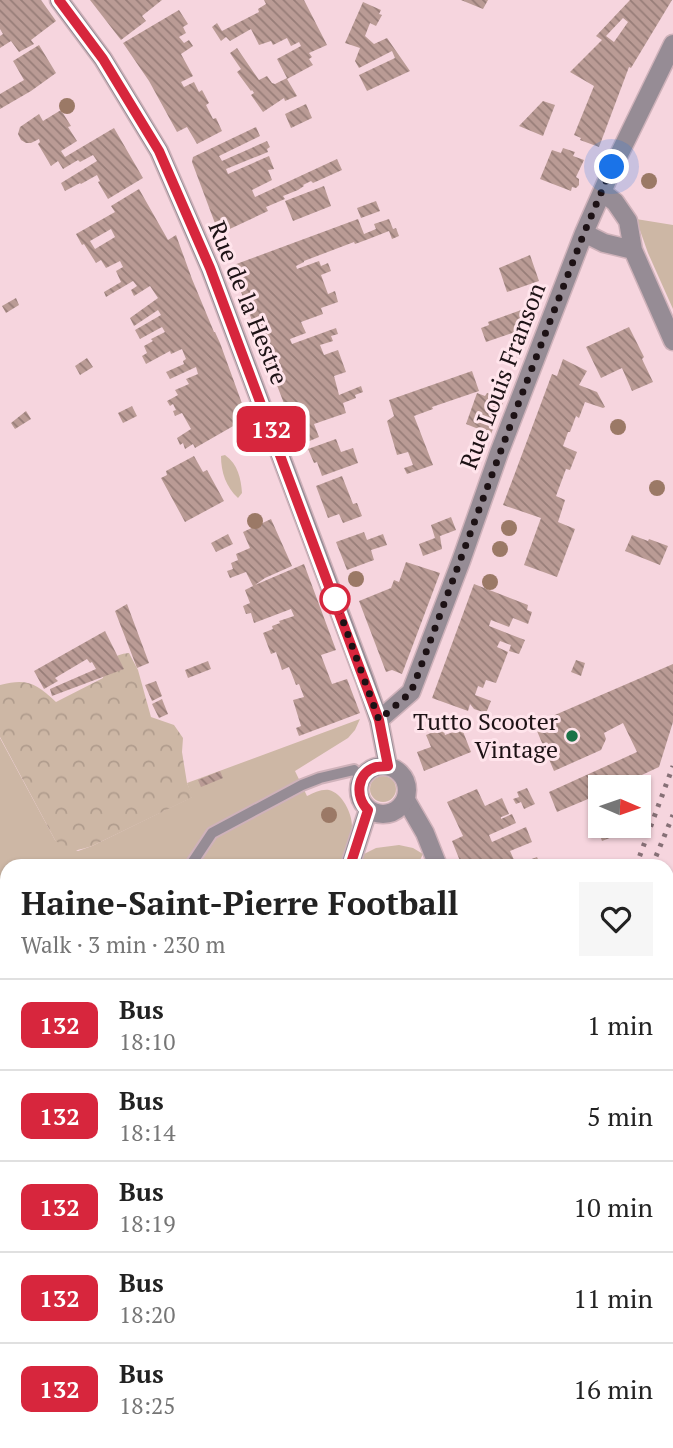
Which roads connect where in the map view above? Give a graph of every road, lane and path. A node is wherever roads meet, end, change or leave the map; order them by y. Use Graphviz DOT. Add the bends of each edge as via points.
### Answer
graph roads {
  1 [pos="59,0"];
  2 [pos="673,44"];
  3 [pos="602,192"];
  4 [pos="584,233"];
  5 [pos="633,250"];
  6 [pos="673,341"];
  7 [pos="379,720"];
  8 [pos="388,766"];
  9 [pos="362,778"];
  10 [pos="406,800"];
  11 [pos="368,810"];
  12 [pos="195,859"];
  13 [pos="352,859"];
  14 [pos="435,859"];
  1 -- 7 [label="street, Rue de la Hestre" via="103,59 163,160 210,268"];
  2 -- 3 [label="street, Rue Louis Franson"];
  3 -- 4 [label="street, Rue Louis Franson"];
  3 -- 5 [label="street" via="628,221"];
  4 -- 5 [label="street"];
  4 -- 7 [label="street, Rue Louis Franson" via="411,692"];
  5 -- 6 [label="street"];
  7 -- 8 [label="street, Rue de la Hestre"];
  8 -- 9 [label="street" via="376,767"];
  8 -- 10 [label="street, Rue de la Hestre" via="405,779"];
  9 -- 11 [label="street" via="359,792"];
  9 -- 12 [label="lane" via="354,770 320,778 277,797 212,833"];
  10 -- 11 [label="street" via="394,813"];
  10 -- 14 [label="street, Rue de la Hestre"];
  11 -- 13 [label="street"];
}
